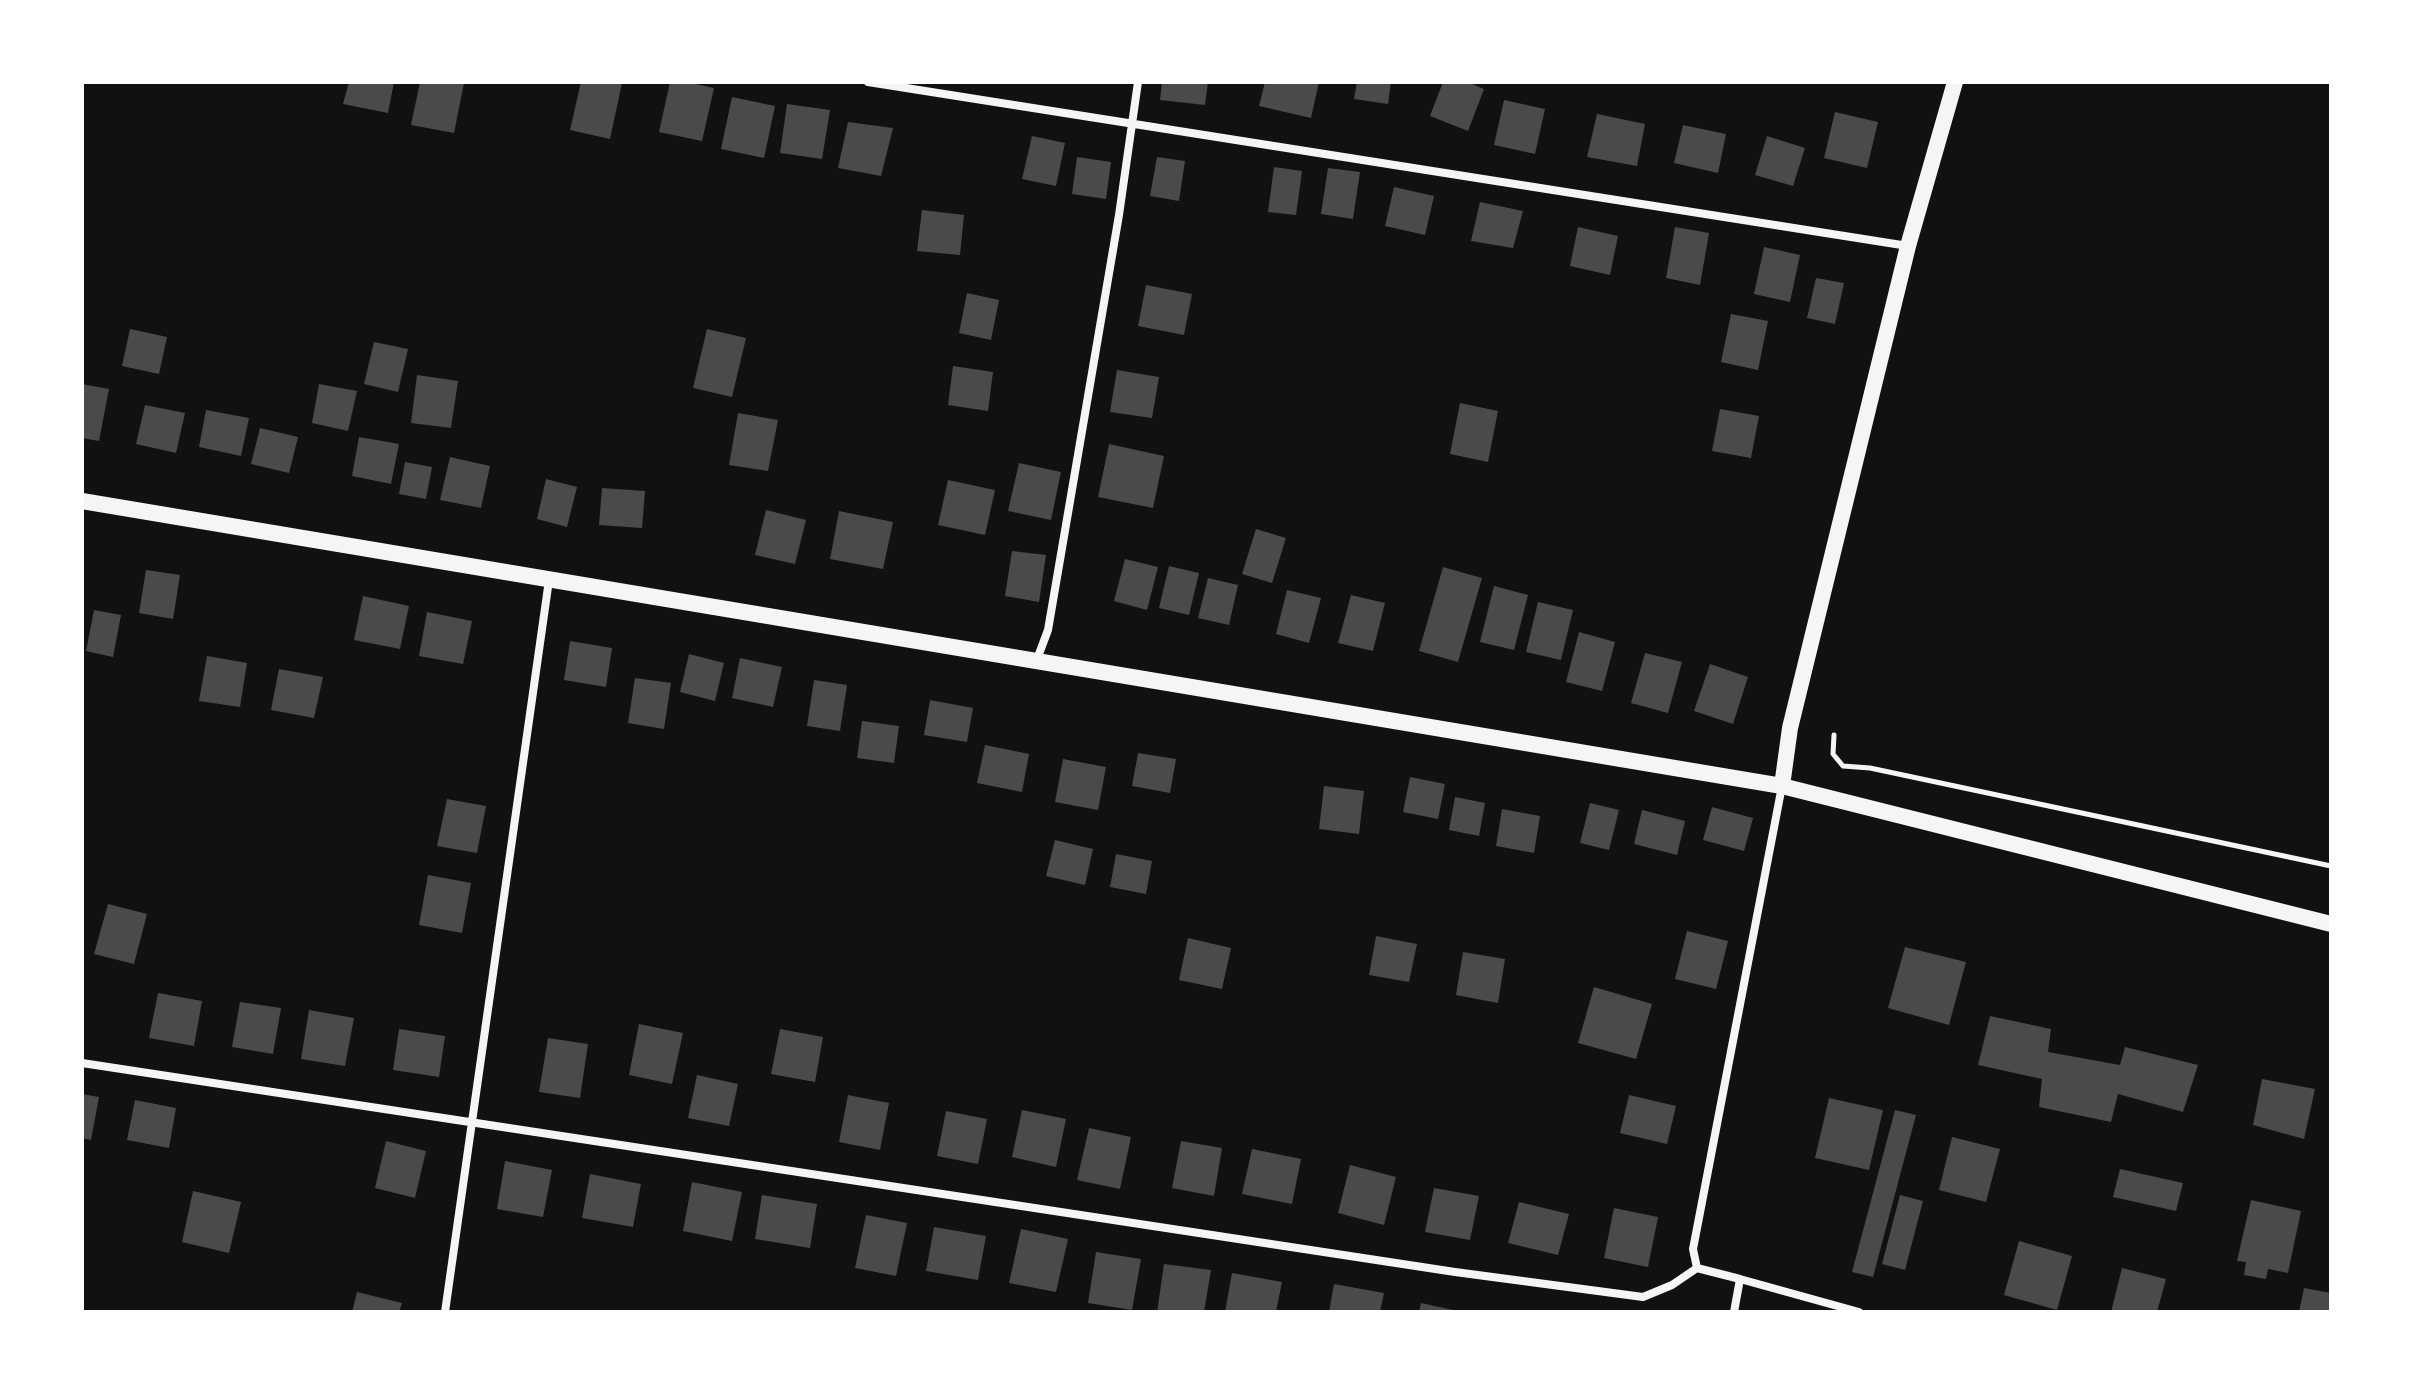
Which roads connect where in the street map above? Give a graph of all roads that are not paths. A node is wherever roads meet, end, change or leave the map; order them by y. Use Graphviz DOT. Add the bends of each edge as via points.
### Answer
graph roads {
  1 [pos="868,82"];
  2 [pos="1138,82"];
  3 [pos="1955,82"];
  4 [pos="1132,122"];
  5 [pos="1908,246"];
  6 [pos="82,501"];
  7 [pos="549,580"];
  8 [pos="1036,662"];
  9 [pos="1782,786"];
  10 [pos="2331,924"];
  11 [pos="82,1063"];
  12 [pos="471,1122"];
  13 [pos="1697,1268"];
  14 [pos="1740,1279"];
  15 [pos="445,1312"];
  16 [pos="1734,1312"];
  17 [pos="1859,1312"];
  1 -- 4 [label="street"];
  2 -- 4 [label="street"];
  3 -- 5 [label="main road"];
  4 -- 5 [label="street"];
  4 -- 8 [label="street" via="1048,630"];
  5 -- 9 [label="main road" via="1790,728"];
  6 -- 7 [label="main road"];
  7 -- 8 [label="main road"];
  7 -- 12 [label="street"];
  8 -- 9 [label="main road"];
  9 -- 10 [label="main road"];
  9 -- 13 [label="street" via="1693,1249"];
  11 -- 12 [label="street"];
  12 -- 13 [label="street" via="1643,1297"];
  12 -- 15 [label="street"];
  13 -- 14 [label="street"];
  14 -- 16 [label="street"];
  14 -- 17 [label="street"];
}
